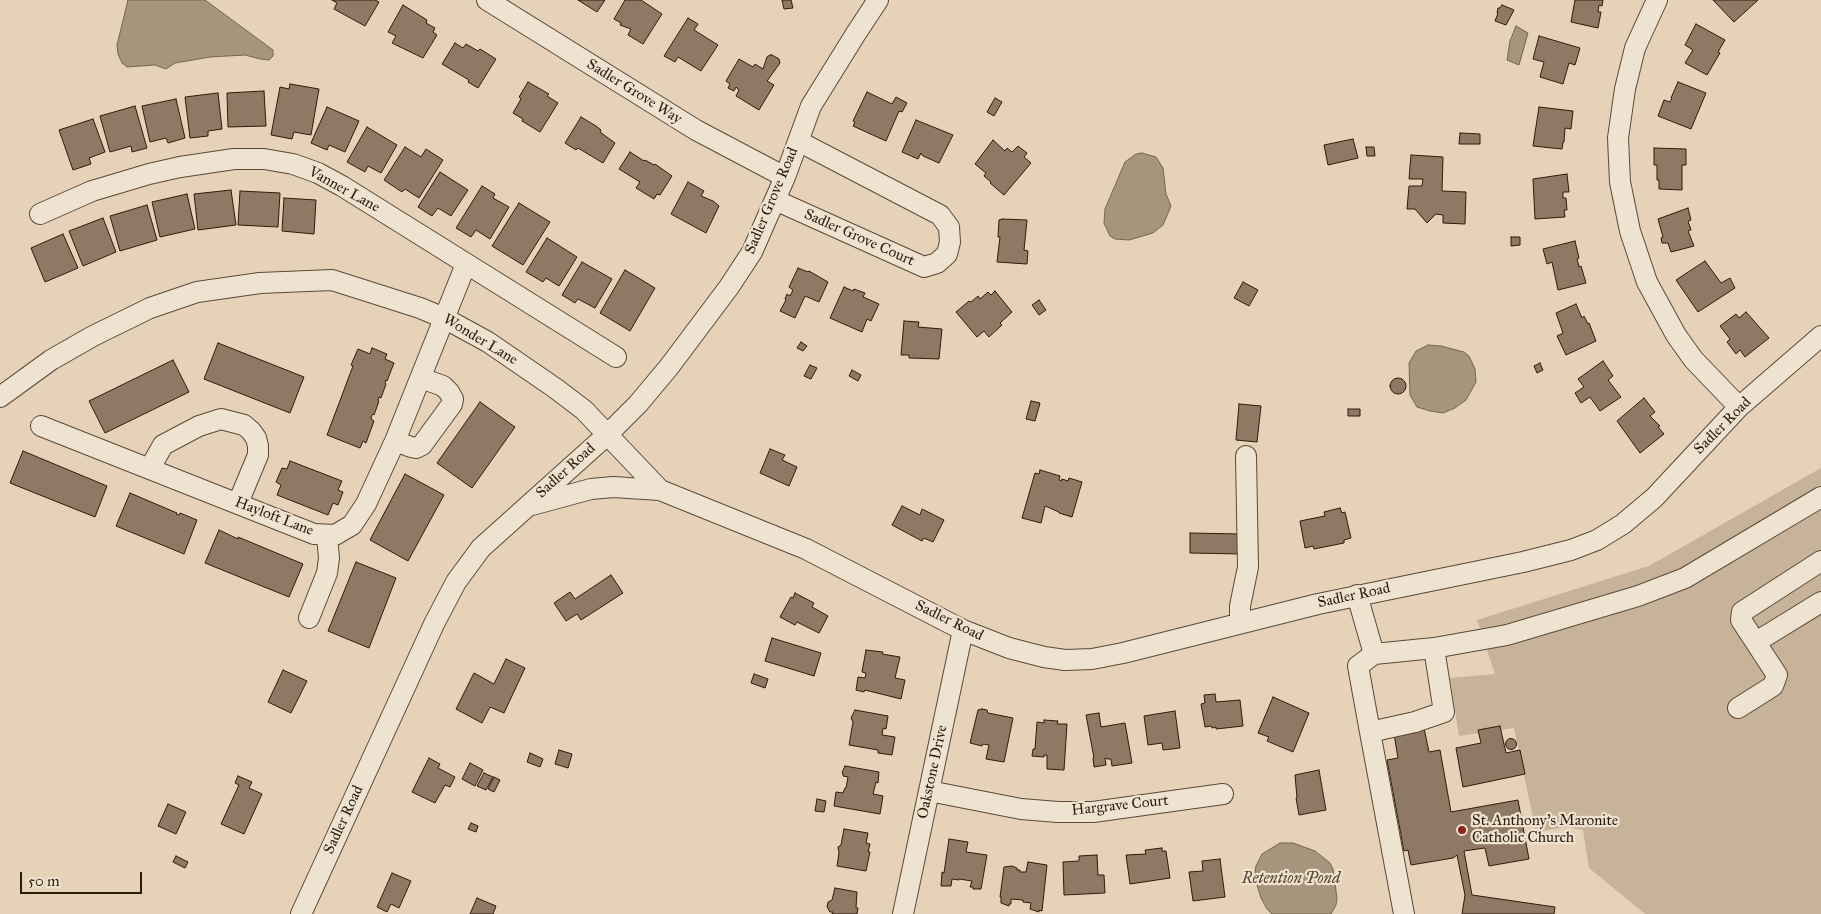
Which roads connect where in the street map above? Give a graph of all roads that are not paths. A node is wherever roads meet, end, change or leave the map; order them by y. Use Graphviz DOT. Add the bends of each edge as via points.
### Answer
graph roads {
  1 [pos="487,0"];
  2 [pos="878,0"];
  3 [pos="1657,0"];
  4 [pos="798,141"];
  5 [pos="785,177"];
  6 [pos="775,200"];
  7 [pos="40,214"];
  8 [pos="466,264"];
  9 [pos="444,318"];
  10 [pos="1821,336"];
  11 [pos="616,357"];
  12 [pos="421,378"];
  13 [pos="0,397"];
  14 [pos="1740,407"];
  15 [pos="42,426"];
  16 [pos="608,434"];
  17 [pos="395,441"];
  18 [pos="1246,456"];
  19 [pos="150,468"];
  20 [pos="660,490"];
  21 [pos="1821,497"];
  22 [pos="238,503"];
  23 [pos="528,506"];
  24 [pos="327,536"];
  25 [pos="1821,561"];
  26 [pos="1357,595"];
  27 [pos="1821,602"];
  28 [pos="309,618"];
  29 [pos="1240,623"];
  30 [pos="963,630"];
  31 [pos="1756,642"];
  32 [pos="1434,648"];
  33 [pos="1374,654"];
  34 [pos="1738,708"];
  35 [pos="1370,732"];
  36 [pos="929,791"];
  37 [pos="1223,794"];
  38 [pos="301,914"];
  39 [pos="903,914"];
  40 [pos="1404,914"];
  1 -- 5 [label="street, Sadler Grove Way" via="696,130"];
  2 -- 4 [label="street, Sadler Grove Road" via="811,106"];
  3 -- 14 [label="street" via="1635,48 1625,89 1618,138 1620,182 1630,231 1647,282 1692,359"];
  4 -- 5 [label="street, Sadler Grove Road"];
  4 -- 6 [label="street, Sadler Grove Court" via="940,215 949,227 947,254 937,263 924,267"];
  5 -- 6 [label="street, Sadler Grove Road"];
  6 -- 16 [label="street, Sadler Grove Road" via="752,252 729,286 669,367"];
  7 -- 8 [label="street, Vanner Lane" via="92,192 149,174 208,162 264,159 318,173"];
  8 -- 9 [label="street, Hayloft Lane"];
  8 -- 11 [label="street, Vanner Lane"];
  9 -- 12 [label="street, Hayloft Lane"];
  9 -- 13 [label="street, Wonder Lane" via="332,280 260,282 206,290 150,308 93,336"];
  9 -- 16 [label="street, Wonder Lane" via="488,342 547,382 584,410"];
  10 -- 14 [label="street, Sadler Road"];
  12 -- 17 [label="street, Hayloft Lane"];
  12 -- 17 [label="street" via="443,386 453,399 452,404 422,445 416,448"];
  14 -- 26 [label="street, Sadler Road" via="1654,498 1597,540 1571,550 1493,569"];
  15 -- 19 [label="street, Hayloft Lane"];
  16 -- 20 [label="street, Sadler Road"];
  16 -- 23 [label="street, Sadler Road"];
  17 -- 24 [label="street, Hayloft Lane" via="360,516 344,531"];
  18 -- 29 [label="street" via="1248,567"];
  19 -- 22 [label="street, Hayloft Lane"];
  19 -- 22 [label="street" via="163,445 199,426 222,419 244,424 256,438 258,454"];
  20 -- 23 [label="street" via="591,489"];
  20 -- 30 [label="street, Sadler Road" via="806,549"];
  21 -- 32 [label="street" via="1684,578 1638,596 1507,636"];
  22 -- 24 [label="street, Hayloft Lane" via="314,534"];
  23 -- 38 [label="street, Sadler Road" via="481,548 456,582"];
  24 -- 28 [label="street" via="327,573"];
  25 -- 31 [label="street" via="1742,612 1741,620"];
  26 -- 29 [label="street, Sadler Road"];
  26 -- 33 [label="street"];
  27 -- 31 [label="street"];
  29 -- 30 [label="street, Sadler Road" via="1123,653 1065,660 1009,648"];
  30 -- 36 [label="street, Oakstone Drive"];
  31 -- 34 [label="street" via="1777,675 1774,686"];
  32 -- 33 [label="street"];
  32 -- 35 [label="street" via="1444,712"];
  33 -- 35 [label="street" via="1358,666"];
  35 -- 40 [label="street"];
  36 -- 37 [label="street, Hargrave Court" via="1020,809 1058,812 1093,812"];
  36 -- 39 [label="street, Oakstone Drive"];
}
